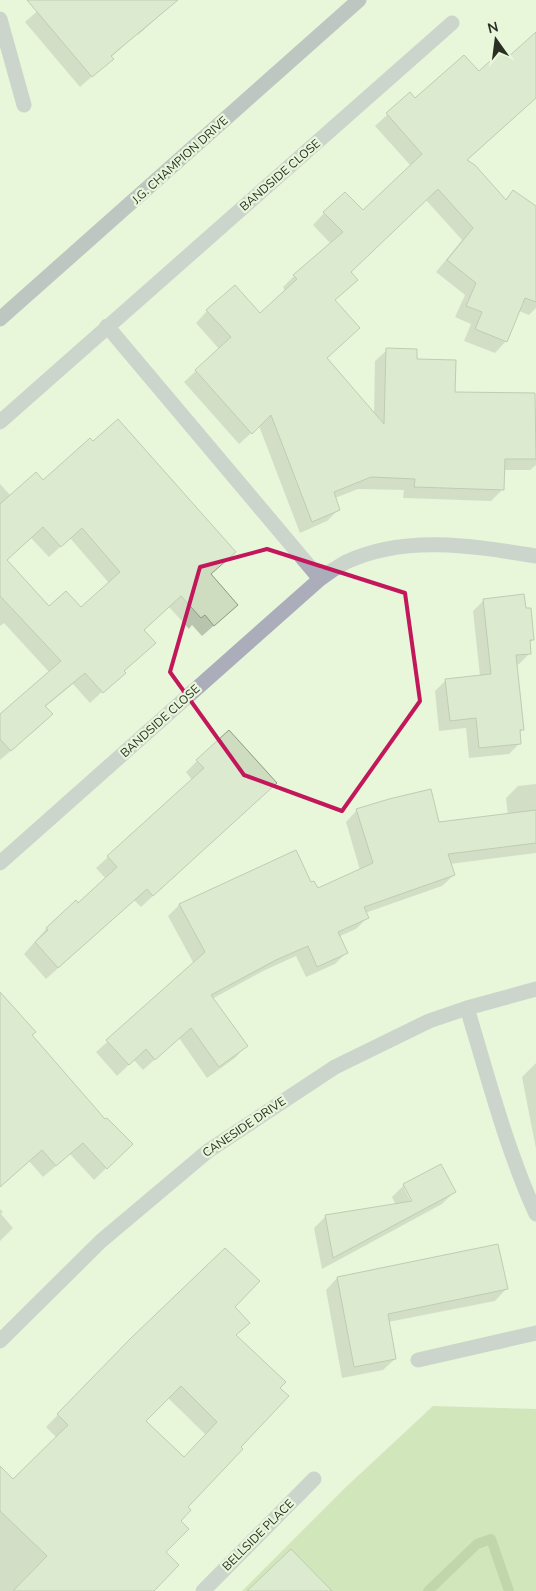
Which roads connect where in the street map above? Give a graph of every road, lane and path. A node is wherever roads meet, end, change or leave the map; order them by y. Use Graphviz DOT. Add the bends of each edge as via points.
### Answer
graph roads {
  1 [pos="359,0"];
  2 [pos="0,19"];
  3 [pos="452,23"];
  4 [pos="24,105"];
  5 [pos="0,320"];
  6 [pos="107,326"];
  7 [pos="0,422"];
  8 [pos="536,556"];
  9 [pos="320,579"];
  10 [pos="0,863"];
  11 [pos="536,989"];
  12 [pos="468,1008"];
  13 [pos="534,1206"];
  14 [pos="536,1333"];
  15 [pos="0,1341"];
  16 [pos="418,1360"];
  17 [pos="314,1480"];
  18 [pos="203,1591"];
  1 -- 5 [label="main road, J.G. CHAMPION DRIVE"];
  2 -- 4 [label="street"];
  3 -- 6 [label="street, BANDSIDE CLOSE"];
  6 -- 7 [label="street, BANDSIDE CLOSE"];
  6 -- 9 [label="street"];
  8 -- 9 [label="street, BANDSIDE CLOSE" via="447,544 406,546 377,551 346,563"];
  9 -- 10 [label="street, BANDSIDE CLOSE"];
  11 -- 12 [label="street, CANESIDE DRIVE"];
  12 -- 13 [label="street" via="510,1149"];
  12 -- 15 [label="street, CANESIDE DRIVE" via="429,1021 335,1067 208,1151 100,1241"];
  14 -- 16 [label="street"];
  17 -- 18 [label="street, BELLSIDE PLACE"];
}
